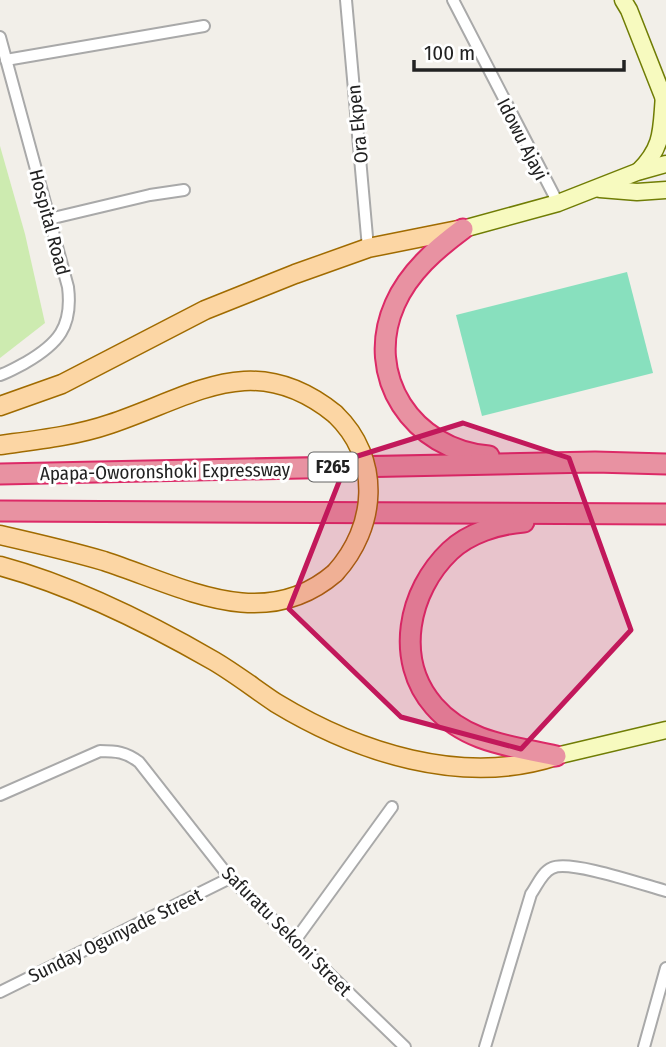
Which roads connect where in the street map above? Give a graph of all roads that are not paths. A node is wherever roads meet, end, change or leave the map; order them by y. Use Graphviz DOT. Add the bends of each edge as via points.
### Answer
graph roads {
  1 [pos="346,0"];
  2 [pos="453,0"];
  3 [pos="623,0"];
  4 [pos="204,26"];
  5 [pos="0,37"];
  6 [pos="6,60"];
  7 [pos="665,100"];
  8 [pos="666,164"];
  9 [pos="638,172"];
  10 [pos="597,188"];
  11 [pos="184,190"];
  12 [pos="666,190"];
  13 [pos="558,203"];
  14 [pos="49,219"];
  15 [pos="463,229"];
  16 [pos="368,248"];
  17 [pos="0,375"];
  18 [pos="0,406"];
  19 [pos="0,445"];
  20 [pos="595,462"];
  21 [pos="666,464"];
  22 [pos="0,474"];
  23 [pos="0,511"];
  24 [pos="612,514"];
  25 [pos="666,514"];
  26 [pos="0,535"];
  27 [pos="0,566"];
  28 [pos="666,730"];
  29 [pos="556,756"];
  30 [pos="0,795"];
  31 [pos="392,807"];
  32 [pos="230,878"];
  33 [pos="666,891"];
  34 [pos="294,942"];
  35 [pos="666,968"];
  36 [pos="0,992"];
  37 [pos="660,1009"];
  38 [pos="405,1047"];
  39 [pos="485,1047"];
  40 [pos="644,1047"];
  1 -- 16 [label="street, Ora Ekpen"];
  2 -- 13 [label="street, Idowu Ajayi"];
  3 -- 7 [label="main road"];
  4 -- 6 [label="street"];
  5 -- 6 [label="street, Hospital Road"];
  6 -- 14 [label="street, Hospital Road"];
  7 -- 9 [label="main road" via="654,156"];
  8 -- 9 [label="main road"];
  9 -- 10 [label="main road"];
  10 -- 12 [label="main road"];
  10 -- 13 [label="main road"];
  11 -- 14 [label="street"];
  13 -- 15 [label="main road"];
  14 -- 17 [label="street, Hospital Road" via="68,287 68,316 56,341"];
  15 -- 16 [label="main road"];
  15 -- 20 [label="highway" via="407,282 388,323 384,365 405,412 423,430 472,454"];
  16 -- 18 [label="main road" via="205,310 62,384"];
  19 -- 26 [label="main road, bridge" via="108,425 194,390 232,381 275,382 319,401 349,427 365,460 369,489 360,536 335,573 306,594 274,602 208,597 102,561"];
  20 -- 21 [label="highway, Apapa-Oworonshoki Expressway / F265"];
  20 -- 22 [label="highway, Apapa-Oworonshoki Expressway / F265"];
  23 -- 24 [label="highway, Apapa-Oworonshoki Expressway"];
  24 -- 25 [label="highway, Apapa-Oworonshoki Expressway"];
  24 -- 29 [label="highway" via="514,523 470,537 435,567 409,627 414,666 433,706 466,733 487,742"];
  27 -- 29 [label="main road" via="148,624 277,703 365,745 442,766 534,763"];
  28 -- 29 [label="main road"];
  30 -- 32 [label="street, Safuratu Sekoni Street" via="100,751 129,754"];
  31 -- 34 [label="street"];
  32 -- 34 [label="street, Safuratu Sekoni Street"];
  32 -- 36 [label="street, Sunday Ogunyade Street"];
  33 -- 39 [label="street" via="582,868 552,868 531,894"];
  34 -- 38 [label="street, Safuratu Sekoni Street"];
  35 -- 37 [label="street"];
  37 -- 40 [label="street"];
}
